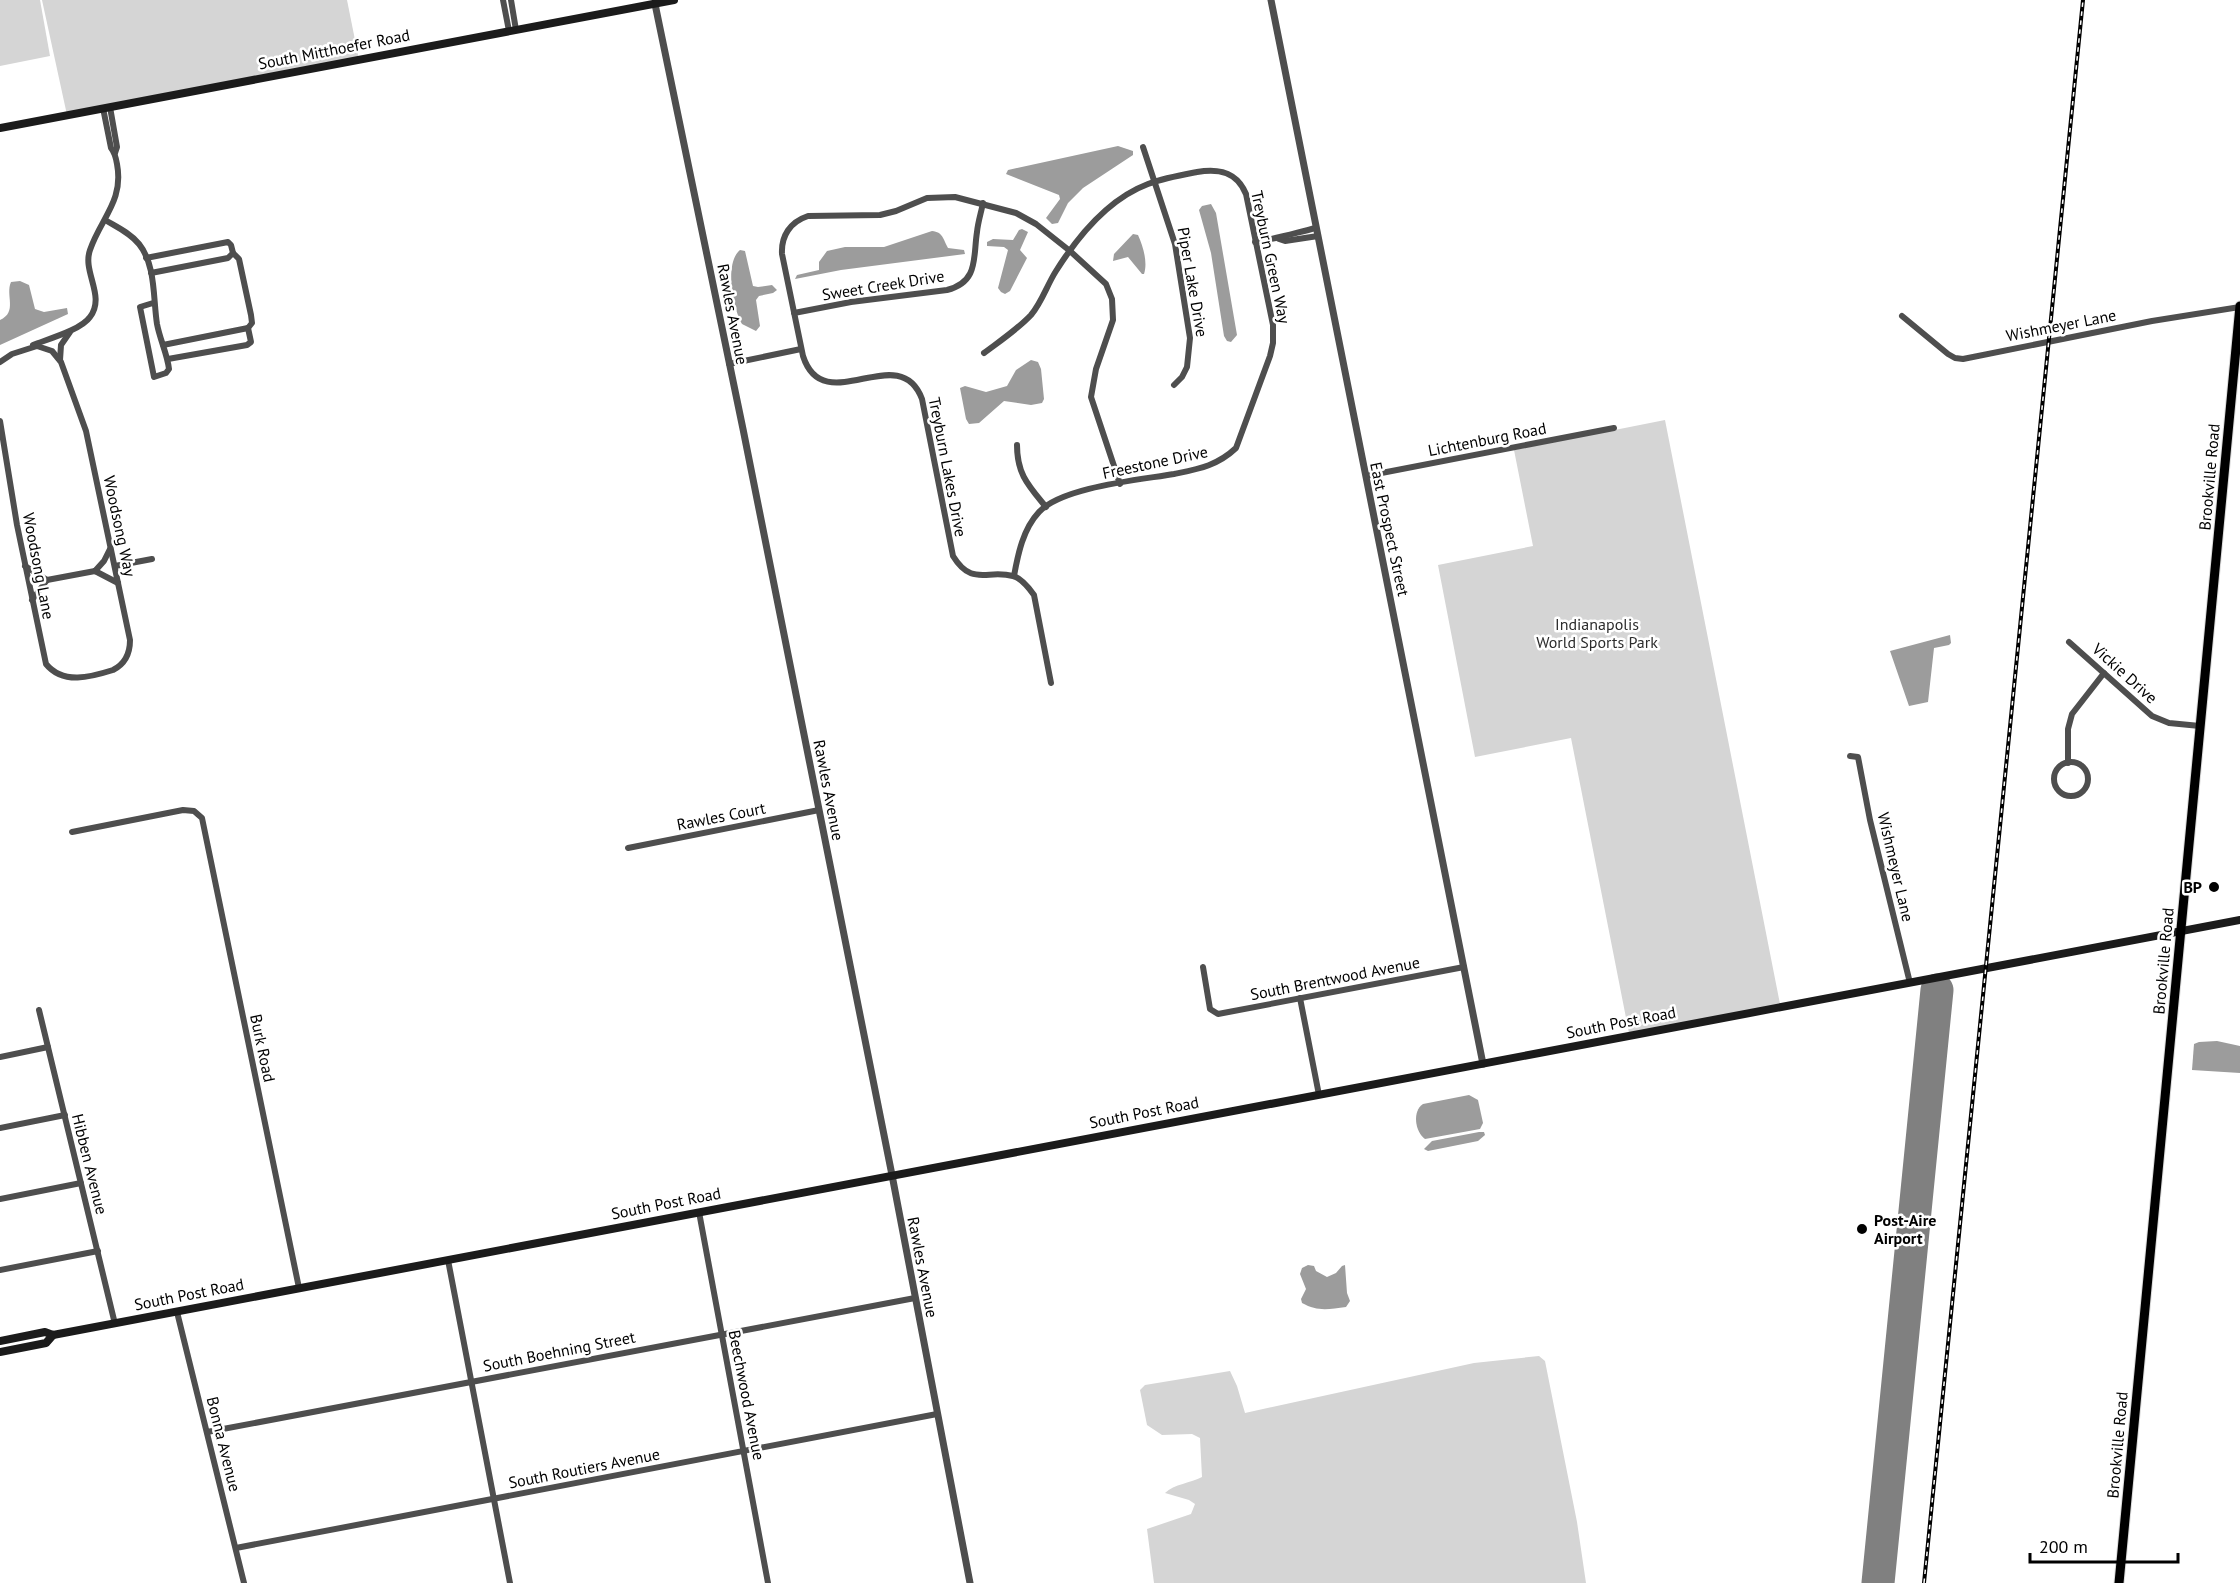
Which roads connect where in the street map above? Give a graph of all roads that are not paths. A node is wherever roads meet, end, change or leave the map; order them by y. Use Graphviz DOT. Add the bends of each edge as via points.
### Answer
graph roads {
  1 [pos="502,0"];
  2 [pos="511,0"];
  3 [pos="674,0"];
  4 [pos="1270,0"];
  5 [pos="656,4"];
  6 [pos="512,31"];
  7 [pos="107,108"];
  8 [pos="0,128"];
  9 [pos="1143,147"];
  10 [pos="1155,181"];
  11 [pos="983,203"];
  12 [pos="105,220"];
  13 [pos="1316,228"];
  14 [pos="1318,236"];
  15 [pos="1280,239"];
  16 [pos="1256,243"];
  17 [pos="1070,251"];
  18 [pos="233,253"];
  19 [pos="146,258"];
  20 [pos="151,273"];
  21 [pos="153,303"];
  22 [pos="2240,306"];
  23 [pos="794,313"];
  24 [pos="1902,316"];
  25 [pos="74,328"];
  26 [pos="248,328"];
  27 [pos="1273,343"];
  28 [pos="163,345"];
  29 [pos="30,347"];
  30 [pos="801,349"];
  31 [pos="984,353"];
  32 [pos="168,359"];
  33 [pos="0,362"];
  34 [pos="61,362"];
  35 [pos="729,364"];
  36 [pos="1174,385"];
  37 [pos="0,421"];
  38 [pos="1614,428"];
  39 [pos="1017,445"];
  40 [pos="1365,476"];
  41 [pos="1120,484"];
  42 [pos="1046,507"];
  43 [pos="110,549"];
  44 [pos="152,559"];
  45 [pos="25,566"];
  46 [pos="115,566"];
  47 [pos="95,571"];
  48 [pos="1014,576"];
  49 [pos="47,580"];
  50 [pos="118,584"];
  51 [pos="32,600"];
  52 [pos="2069,642"];
  53 [pos="2103,673"];
  54 [pos="92,675"];
  55 [pos="1051,683"];
  56 [pos="2200,726"];
  57 [pos="1850,756"];
  58 [pos="2068,763"];
  59 [pos="819,810"];
  60 [pos="72,832"];
  61 [pos="628,848"];
  62 [pos="2240,920"];
  63 [pos="2181,931"];
  64 [pos="1203,967"];
  65 [pos="1464,967"];
  66 [pos="1910,982"];
  67 [pos="1300,998"];
  68 [pos="39,1010"];
  69 [pos="48,1047"];
  70 [pos="0,1057"];
  71 [pos="1483,1064"];
  72 [pos="1319,1095"];
  73 [pos="65,1115"];
  74 [pos="0,1128"];
  75 [pos="892,1175"];
  76 [pos="81,1183"];
  77 [pos="0,1198"];
  78 [pos="699,1212"];
  79 [pos="98,1251"];
  80 [pos="448,1260"];
  81 [pos="0,1270"];
  82 [pos="299,1288"];
  83 [pos="915,1298"];
  84 [pos="177,1311"];
  85 [pos="115,1323"];
  86 [pos="722,1334"];
  87 [pos="53,1335"];
  88 [pos="18,1337"];
  89 [pos="0,1341"];
  90 [pos="0,1346"];
  91 [pos="0,1352"];
  92 [pos="471,1381"];
  93 [pos="937,1414"];
  94 [pos="207,1432"];
  95 [pos="744,1452"];
  96 [pos="494,1499"];
  97 [pos="236,1548"];
  98 [pos="244,1583"];
  99 [pos="510,1583"];
  100 [pos="768,1583"];
  101 [pos="970,1583"];
  102 [pos="2119,1583"];
  1 -- 6 [label="street"];
  2 -- 6 [label="street"];
  3 -- 5 [label="main road, South Mitthoefer Road"];
  4 -- 13 [label="street, East Prospect Street"];
  5 -- 6 [label="main road, South Mitthoefer Road"];
  5 -- 35 [label="street, Rawles Avenue"];
  6 -- 7 [label="main road, South Mitthoefer Road"];
  7 -- 8 [label="main road, South Mitthoefer Road"];
  7 -- 12 [label="street" via="111,148 120,178"];
  9 -- 10 [label="street, Piper Lake Drive"];
  10 -- 16 [label="street, Treyburn Green Way" via="1213,170 1236,178 1246,194"];
  10 -- 17 [label="street" via="1110,206"];
  10 -- 36 [label="street, Piper Lake Drive" via="1177,251 1190,340 1187,367"];
  11 -- 17 [label="street" via="1028,219"];
  11 -- 23 [label="street, Sweet Creek Drive" via="974,264 959,285"];
  11 -- 23 [label="street, Treyburn Lakes Drive" via="933,197 884,214 808,216 797,221 788,230 782,254"];
  12 -- 19 [label="street" via="138,242"];
  12 -- 25 [label="street" via="89,255 96,306 90,318"];
  13 -- 14 [label="street, East Prospect Street"];
  13 -- 15 [label="street"];
  14 -- 15 [label="street"];
  14 -- 40 [label="street, East Prospect Street"];
  15 -- 16 [label="street"];
  16 -- 27 [label="street, Treyburn Green Way"];
  17 -- 31 [label="street" via="1031,314"];
  17 -- 41 [label="street" via="1106,284 1112,299 1113,320 1091,397"];
  18 -- 19 [label="street" via="228,242"];
  18 -- 20 [label="street" via="228,258"];
  18 -- 26 [label="street" via="239,259 249,303 252,322"];
  19 -- 20 [label="street"];
  20 -- 21 [label="street"];
  21 -- 28 [label="street"];
  21 -- 32 [label="street" via="140,307 154,377 169,369"];
  22 -- 24 [label="street, Wishmeyer Lane" via="1963,358 1948,354"];
  22 -- 56 [label="main road, Brookville Road"];
  23 -- 30 [label="street, Treyburn Lakes Drive"];
  25 -- 29 [label="street"];
  25 -- 34 [label="street" via="61,345"];
  26 -- 28 [label="street"];
  26 -- 32 [label="street" via="251,342 247,345"];
  27 -- 41 [label="street, Freestone Drive" via="1236,448 1207,467"];
  28 -- 32 [label="street"];
  29 -- 33 [label="street"];
  29 -- 34 [label="street" via="47,348"];
  30 -- 35 [label="street"];
  30 -- 48 [label="street, Treyburn Lakes Drive" via="809,371 825,381 840,383 891,374 912,383 922,399 954,559 975,576"];
  34 -- 43 [label="street, Woodsong Way" via="84,424"];
  35 -- 59 [label="street, Rawles Avenue"];
  37 -- 45 [label="street, Woodsong Lane"];
  38 -- 40 [label="street, Lichtenburg Road"];
  39 -- 42 [label="street" via="1021,474"];
  40 -- 65 [label="street, East Prospect Street"];
  41 -- 42 [label="street, Freestone Drive" via="1077,492"];
  42 -- 48 [label="street, Freestone Drive" via="1025,535"];
  43 -- 46 [label="street, Woodsong Way"];
  43 -- 47 [label="street"];
  44 -- 46 [label="street"];
  45 -- 49 [label="street"];
  45 -- 51 [label="street, Woodsong Lane"];
  46 -- 50 [label="street, Woodsong Way"];
  47 -- 49 [label="street"];
  47 -- 50 [label="street"];
  48 -- 55 [label="street" via="1034,595"];
  49 -- 51 [label="street"];
  50 -- 54 [label="street, Woodsong Way" via="129,650 119,667"];
  51 -- 54 [label="street, Woodsong Lane" via="49,668 68,678"];
  52 -- 53 [label="street, Vickie Drive"];
  53 -- 56 [label="street, Vickie Drive" via="2156,718"];
  53 -- 58 [label="street" via="2072,714 2067,729"];
  56 -- 63 [label="main road, Brookville Road"];
  57 -- 66 [label="street, Wishmeyer Lane" via="1858,757"];
  58 -- 58 [label="street" via="2056,770 2054,784 2063,795 2074,796 2084,791 2088,778 2081,766"];
  59 -- 61 [label="street, Rawles Court"];
  59 -- 75 [label="street, Rawles Avenue"];
  60 -- 82 [label="street, Burk Road" via="183,810 199,814 205,826"];
  62 -- 63 [label="main road, South Post Road"];
  63 -- 66 [label="main road, South Post Road"];
  63 -- 102 [label="main road, Brookville Road"];
  64 -- 67 [label="street, South Brentwood Avenue" via="1210,1009 1218,1014"];
  65 -- 67 [label="street, South Brentwood Avenue"];
  65 -- 71 [label="street, East Prospect Street"];
  66 -- 71 [label="main road, South Post Road"];
  67 -- 72 [label="street"];
  68 -- 69 [label="street, Hibben Avenue"];
  69 -- 70 [label="street"];
  69 -- 73 [label="street, Hibben Avenue"];
  71 -- 72 [label="main road, South Post Road"];
  72 -- 75 [label="main road, South Post Road"];
  73 -- 74 [label="street"];
  73 -- 76 [label="street, Hibben Avenue"];
  75 -- 78 [label="main road, South Post Road"];
  75 -- 83 [label="street, Rawles Avenue"];
  76 -- 77 [label="street"];
  76 -- 79 [label="street, Hibben Avenue"];
  78 -- 80 [label="main road, South Post Road"];
  78 -- 86 [label="street, Beechwood Avenue"];
  79 -- 81 [label="street"];
  79 -- 85 [label="street, Hibben Avenue"];
  80 -- 82 [label="main road, South Post Road"];
  80 -- 92 [label="street"];
  82 -- 84 [label="main road, South Post Road"];
  83 -- 86 [label="street, South Boehning Street"];
  83 -- 93 [label="street, Rawles Avenue"];
  84 -- 85 [label="main road, South Post Road"];
  84 -- 94 [label="street, Bonna Avenue"];
  85 -- 87 [label="main road, South Post Road"];
  86 -- 92 [label="street, South Boehning Street"];
  86 -- 95 [label="street, Beechwood Avenue"];
  87 -- 88 [label="main road, South Post Road" via="45,1332"];
  87 -- 91 [label="main road, South Post Road" via="46,1343"];
  88 -- 89 [label="main road, South Post Road"];
  88 -- 90 [label="main road"];
  92 -- 94 [label="street, South Boehning Street"];
  92 -- 96 [label="street"];
  93 -- 95 [label="street, South Routiers Avenue"];
  93 -- 101 [label="street, Rawles Avenue"];
  94 -- 97 [label="street, Bonna Avenue"];
  95 -- 96 [label="street, South Routiers Avenue"];
  95 -- 100 [label="street, Beechwood Avenue"];
  96 -- 97 [label="street, South Routiers Avenue"];
  96 -- 99 [label="street"];
  97 -- 98 [label="street, Bonna Avenue"];
}
